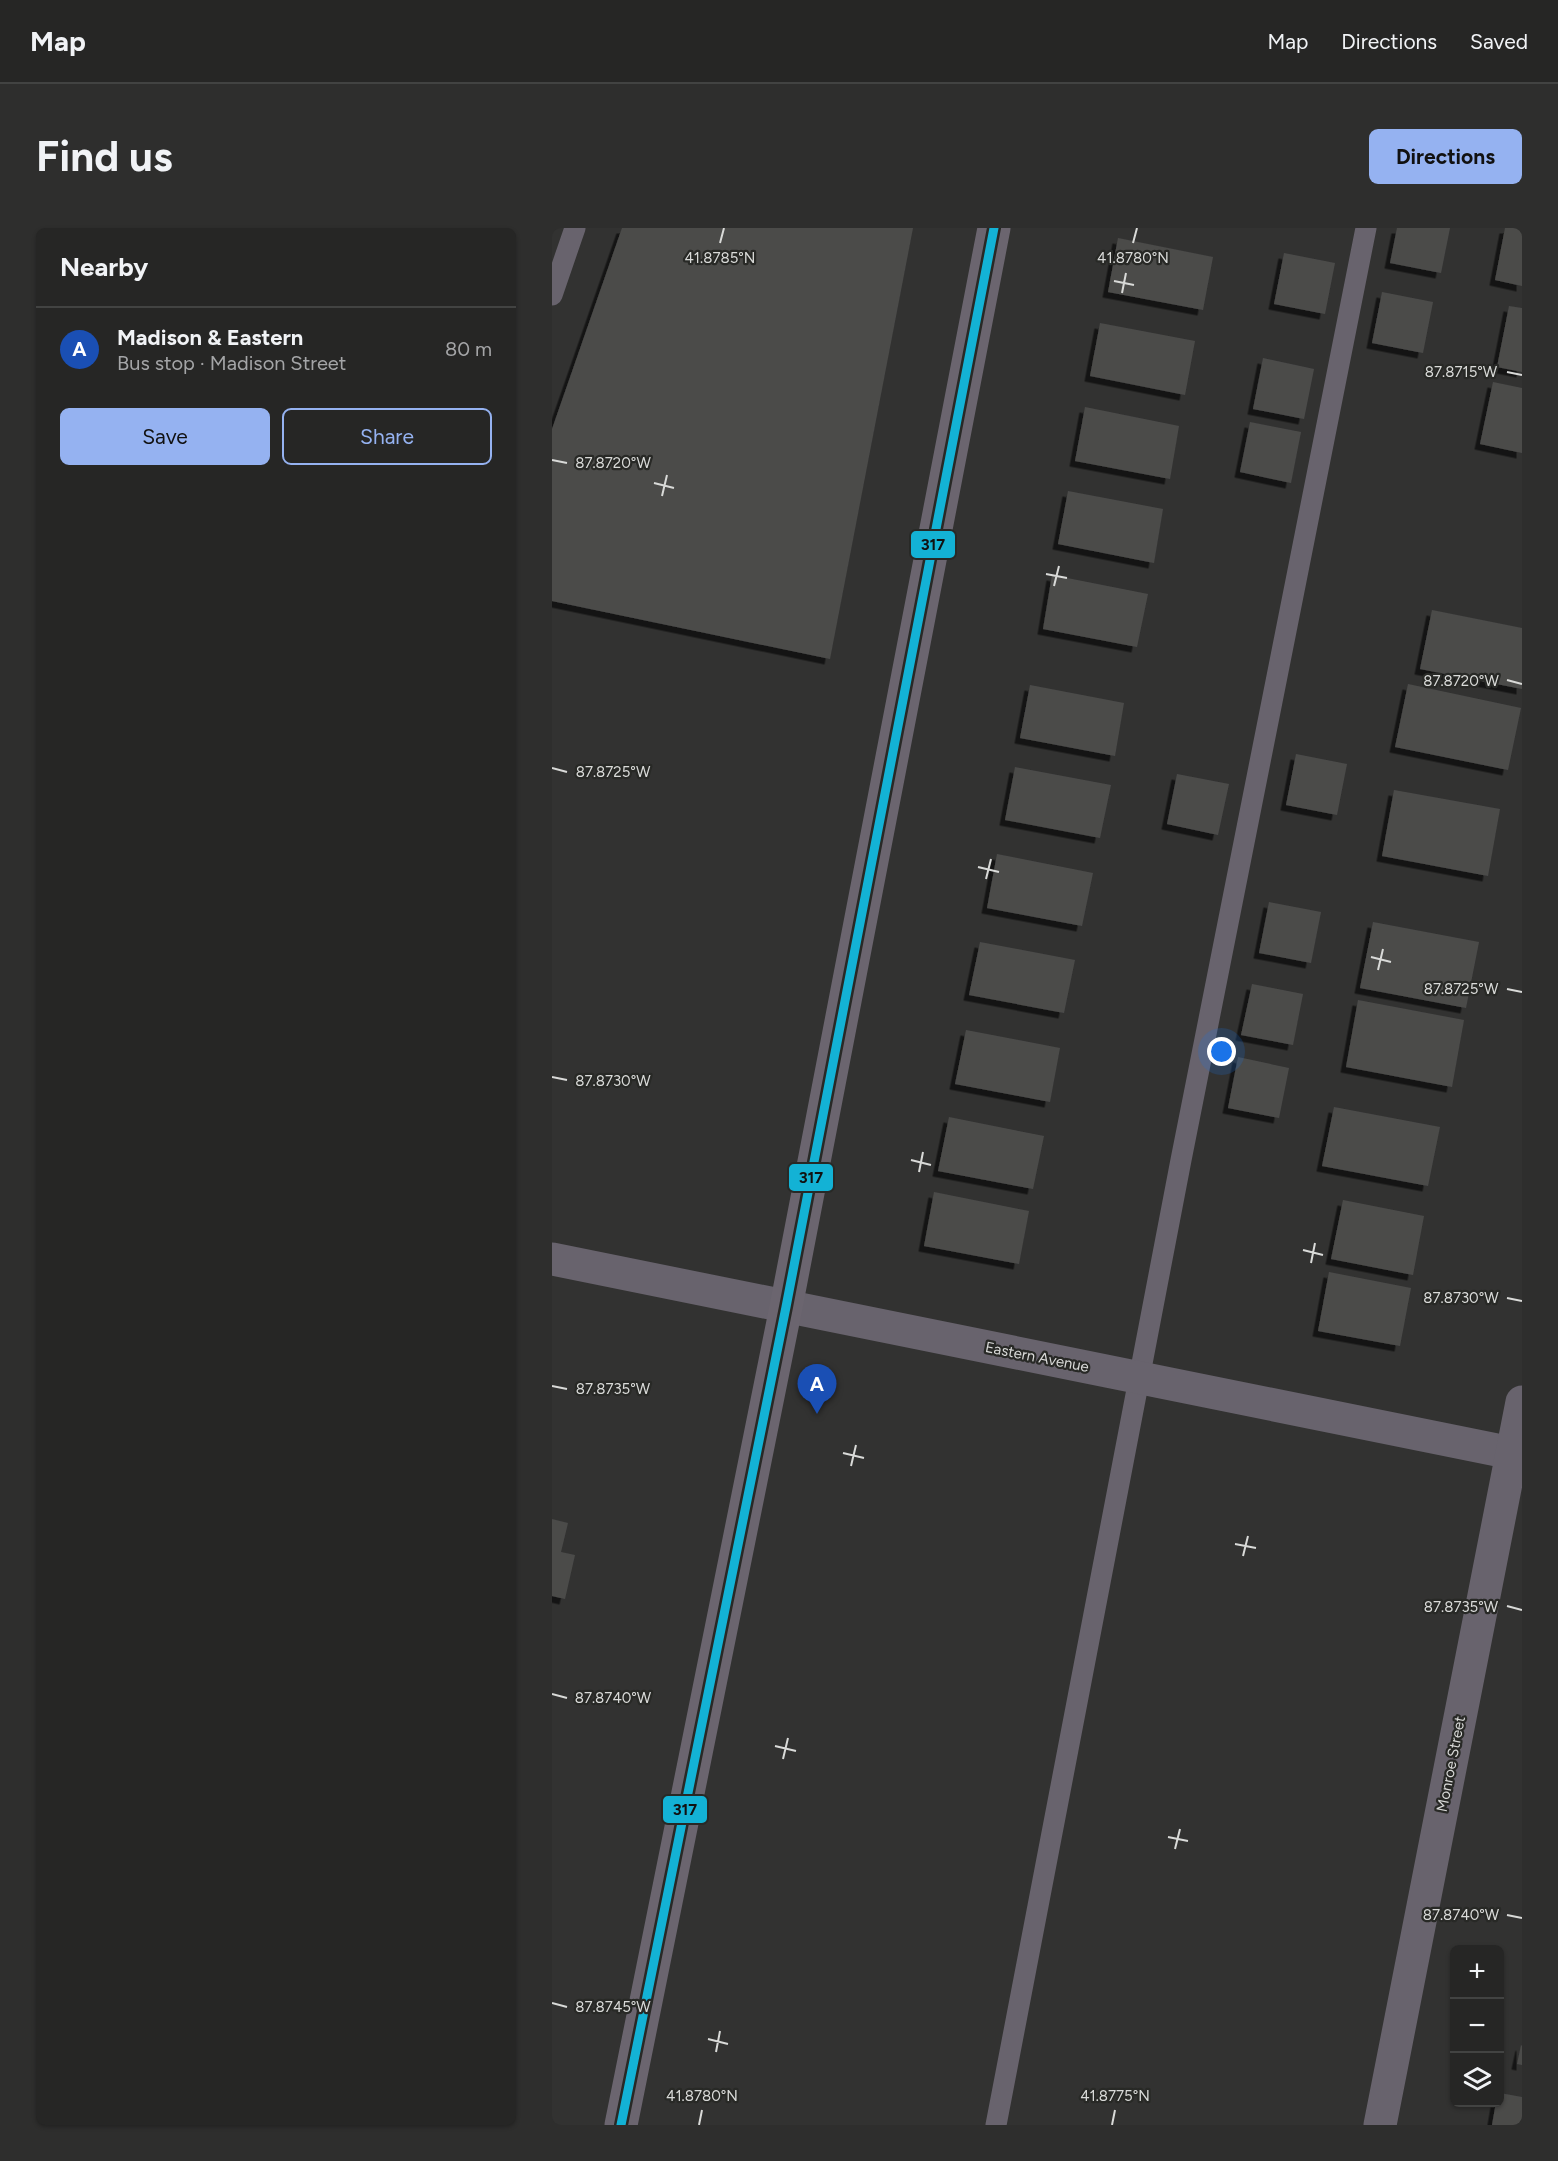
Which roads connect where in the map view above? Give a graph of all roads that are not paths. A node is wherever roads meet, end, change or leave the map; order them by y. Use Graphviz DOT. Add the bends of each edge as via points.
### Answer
graph roads {
  1 [pos="575,228"];
  2 [pos="994,228"];
  3 [pos="1366,228"];
  4 [pos="552,295"];
  5 [pos="552,1259"];
  6 [pos="786,1307"];
  7 [pos="1139,1378"];
  8 [pos="1522,1402"];
  9 [pos="1517,1454"];
  10 [pos="621,2125"];
  11 [pos="996,2125"];
  12 [pos="1380,2125"];
  1 -- 4 [label="lane"];
  2 -- 6 [label="street"];
  3 -- 7 [label="lane"];
  5 -- 6 [label="street, Eastern Avenue"];
  6 -- 7 [label="street, Eastern Avenue"];
  6 -- 10 [label="street"];
  7 -- 9 [label="street, Eastern Avenue"];
  7 -- 11 [label="lane"];
  8 -- 9 [label="street, Monroe Street"];
  9 -- 12 [label="street, Monroe Street"];
}
